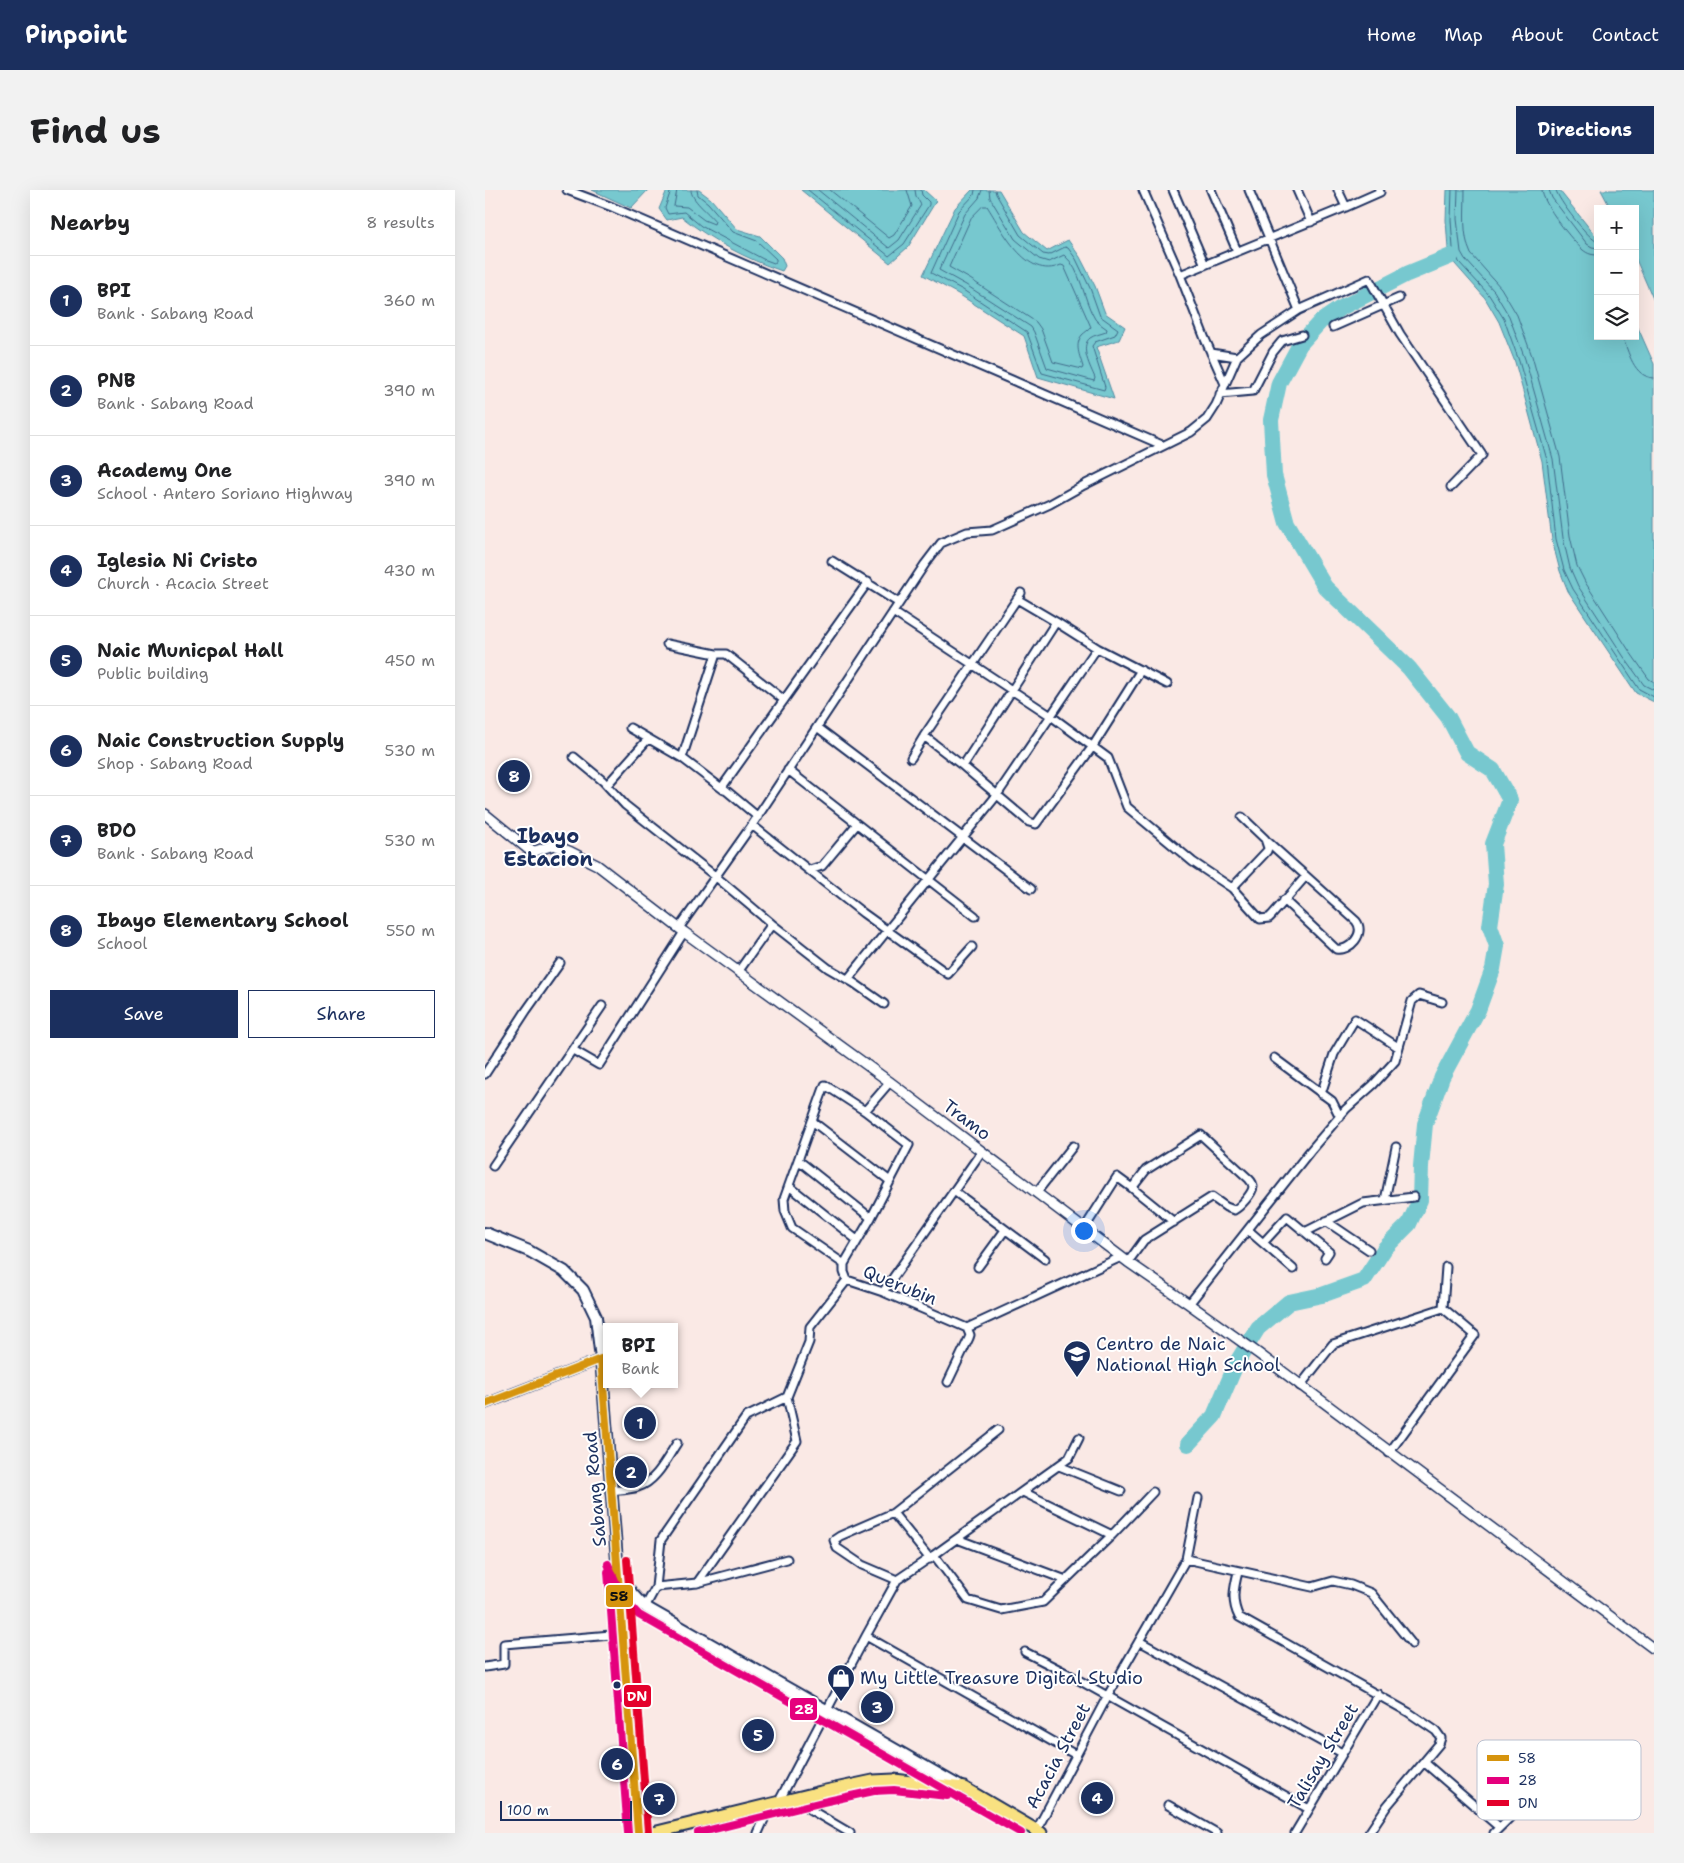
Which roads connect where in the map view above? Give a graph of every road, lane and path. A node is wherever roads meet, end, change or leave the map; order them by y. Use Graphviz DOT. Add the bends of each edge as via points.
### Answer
graph roads {
  1 [pos="567,190"];
  2 [pos="1143,190"];
  3 [pos="1173,190"];
  4 [pos="1211,190"];
  5 [pos="1249,190"];
  6 [pos="1297,190"];
  7 [pos="1338,190"];
  8 [pos="1379,190"];
  9 [pos="1345,208"];
  10 [pos="1311,222"];
  11 [pos="1269,238"];
  12 [pos="1237,251"];
  13 [pos="1205,264"];
  14 [pos="1180,275"];
  15 [pos="1399,298"];
  16 [pos="1384,306"];
  17 [pos="1299,310"];
  18 [pos="1333,327"];
  19 [pos="1302,335"];
  20 [pos="1211,353"];
  21 [pos="1237,357"];
  22 [pos="1225,384"];
  23 [pos="1220,394"];
  24 [pos="1162,445"];
  25 [pos="1451,487"];
  26 [pos="832,560"];
  27 [pos="868,582"];
  28 [pos="899,603"];
  29 [pos="893,612"];
  30 [pos="1056,622"];
  31 [pos="667,644"];
  32 [pos="1097,648"];
  33 [pos="716,654"];
  34 [pos="972,665"];
  35 [pos="1141,670"];
  36 [pos="1167,684"];
  37 [pos="1012,691"];
  38 [pos="784,700"];
  39 [pos="1051,716"];
  40 [pos="817,727"];
  41 [pos="630,728"];
  42 [pos="924,736"];
  43 [pos="649,739"];
  44 [pos="1093,746"];
  45 [pos="574,757"];
  46 [pos="682,758"];
  47 [pos="911,758"];
  48 [pos="963,766"];
  49 [pos="788,770"];
  50 [pos="607,785"];
  51 [pos="725,791"];
  52 [pos="997,795"];
  53 [pos="485,814"];
  54 [pos="758,817"];
  55 [pos="1242,817"];
  56 [pos="857,824"];
  57 [pos="752,825"];
  58 [pos="963,838"];
  59 [pos="1265,839"];
  60 [pos="810,870"];
  61 [pos="715,876"];
  62 [pos="1306,876"];
  63 [pos="929,880"];
  64 [pos="1232,888"];
  65 [pos="1031,889"];
  66 [pos="1284,900"];
  67 [pos="975,916"];
  68 [pos="772,924"];
  69 [pos="681,930"];
  70 [pos="888,930"];
  71 [pos="972,947"];
  72 [pos="560,963"];
  73 [pos="738,972"];
  74 [pos="848,979"];
  75 [pos="1442,1002"];
  76 [pos="884,1004"];
  77 [pos="602,1006"];
  78 [pos="1398,1046"];
  79 [pos="573,1050"];
  80 [pos="1273,1058"];
  81 [pos="485,1074"];
  82 [pos="890,1082"];
  83 [pos="1321,1094"];
  84 [pos="865,1110"];
  85 [pos="1340,1117"];
  86 [pos="811,1121"];
  87 [pos="1073,1146"];
  88 [pos="1396,1146"];
  89 [pos="982,1151"];
  90 [pos="798,1160"];
  91 [pos="493,1166"];
  92 [pos="890,1181"];
  93 [pos="789,1186"];
  94 [pos="1132,1188"];
  95 [pos="954,1191"];
  96 [pos="1036,1193"];
  97 [pos="1414,1197"];
  98 [pos="1385,1200"];
  99 [pos="871,1218"];
  100 [pos="1327,1221"];
  101 [pos="1174,1222"];
  102 [pos="1084,1229"];
  103 [pos="1005,1230"];
  104 [pos="1248,1230"];
  105 [pos="1305,1232"];
  106 [pos="485,1233"];
  107 [pos="857,1240"];
  108 [pos="1263,1243"];
  109 [pos="1369,1250"];
  110 [pos="1325,1258"];
  111 [pos="1045,1259"];
  112 [pos="1124,1259"];
  113 [pos="844,1264"];
  114 [pos="978,1267"];
  115 [pos="1446,1267"];
  116 [pos="1293,1269"];
  117 [pos="847,1280"];
  118 [pos="883,1292"];
  119 [pos="1189,1304"];
  120 [pos="1443,1308"];
  121 [pos="967,1328"];
  122 [pos="601,1359"];
  123 [pos="948,1382"];
  124 [pos="1300,1386"];
  125 [pos="787,1397"];
  126 [pos="485,1404"];
  127 [pos="998,1430"];
  128 [pos="1079,1438"];
  129 [pos="677,1443"];
  130 [pos="1389,1453"];
  131 [pos="1059,1466"];
  132 [pos="610,1491"];
  133 [pos="1121,1491"];
  134 [pos="1023,1492"];
  135 [pos="1153,1492"];
  136 [pos="1198,1498"];
  137 [pos="893,1513"];
  138 [pos="1112,1535"];
  139 [pos="957,1539"];
  140 [pos="932,1557"];
  141 [pos="787,1559"];
  142 [pos="1187,1560"];
  143 [pos="617,1561"];
  144 [pos="1238,1572"];
  145 [pos="897,1580"];
  146 [pos="1066,1580"];
  147 [pos="697,1583"];
  148 [pos="656,1587"];
  149 [pos="645,1607"];
  150 [pos="623,1634"];
  151 [pos="866,1636"];
  152 [pos="1139,1642"];
  153 [pos="1411,1644"];
  154 [pos="1654,1649"];
  155 [pos="1025,1652"];
  156 [pos="485,1667"];
  157 [pos="1378,1694"];
  158 [pos="1107,1697"];
  159 [pos="826,1710"];
  160 [pos="1342,1753"];
  161 [pos="1076,1755"];
  162 [pos="1425,1763"];
  163 [pos="964,1788"];
  164 [pos="792,1799"];
  165 [pos="775,1804"];
  166 [pos="1168,1805"];
  167 [pos="1309,1809"];
  168 [pos="1477,1812"];
  169 [pos="1485,1820"];
  170 [pos="1506,1820"];
  171 [pos="1496,1830"];
  172 [pos="1037,1832"];
  173 [pos="638,1833"];
  174 [pos="653,1833"];
  175 [pos="758,1833"];
  176 [pos="850,1833"];
  177 [pos="1217,1833"];
  178 [pos="1295,1833"];
  179 [pos="1369,1833"];
  1 -- 24 [label="street"];
  2 -- 14 [label="street"];
  3 -- 13 [label="street"];
  4 -- 12 [label="street"];
  5 -- 11 [label="street"];
  6 -- 10 [label="street"];
  7 -- 9 [label="street"];
  8 -- 9 [label="street"];
  9 -- 10 [label="street"];
  10 -- 11 [label="street"];
  11 -- 12 [label="street"];
  11 -- 17 [label="street"];
  12 -- 13 [label="street"];
  13 -- 14 [label="street"];
  14 -- 20 [label="street"];
  15 -- 16 [label="street"];
  16 -- 17 [label="street" via="1369,279"];
  16 -- 18 [label="street"];
  16 -- 25 [label="street" via="1482,455"];
  17 -- 21 [label="street" via="1261,335"];
  19 -- 23 [label="street" via="1282,342 1253,390"];
  20 -- 21 [label="street"];
  20 -- 22 [label="street"];
  21 -- 22 [label="street"];
  22 -- 23 [label="street"];
  23 -- 24 [label="street" via="1207,419 1191,432"];
  24 -- 28 [label="street" via="1050,504 992,530 967,532 941,542"];
  26 -- 27 [label="street"];
  27 -- 28 [label="street"];
  27 -- 38 [label="street"];
  28 -- 29 [label="street"];
  29 -- 34 [label="street"];
  29 -- 40 [label="street"];
  30 -- 32 [label="street"];
  30 -- 34 [label="street" via="1019,596"];
  30 -- 37 [label="street"];
  31 -- 33 [label="street"];
  32 -- 35 [label="street"];
  32 -- 39 [label="street"];
  33 -- 38 [label="street" via="726,654"];
  33 -- 46 [label="street"];
  34 -- 37 [label="street"];
  34 -- 42 [label="street"];
  35 -- 36 [label="street"];
  35 -- 44 [label="street"];
  37 -- 39 [label="street"];
  37 -- 48 [label="street"];
  38 -- 51 [label="street" via="722,788"];
  39 -- 44 [label="street"];
  39 -- 52 [label="street"];
  40 -- 49 [label="street"];
  40 -- 58 [label="street"];
  41 -- 43 [label="street"];
  42 -- 47 [label="street"];
  42 -- 48 [label="street"];
  43 -- 46 [label="street"];
  43 -- 50 [label="street"];
  44 -- 52 [label="street" via="1036,824 1029,822"];
  44 -- 64 [label="street" via="1108,758 1127,807 1193,862"];
  45 -- 50 [label="street"];
  46 -- 51 [label="street"];
  48 -- 52 [label="street"];
  49 -- 54 [label="street"];
  49 -- 56 [label="street"];
  50 -- 61 [label="street" via="625,805"];
  51 -- 54 [label="street"];
  52 -- 58 [label="street"];
  53 -- 69 [label="street, Tramo" via="528,849 535,851 554,845 597,866"];
  54 -- 57 [label="street"];
  55 -- 59 [label="street"];
  56 -- 60 [label="street" via="822,866"];
  56 -- 63 [label="street"];
  57 -- 60 [label="street"];
  57 -- 61 [label="street"];
  58 -- 63 [label="street"];
  58 -- 65 [label="street"];
  59 -- 62 [label="street"];
  59 -- 64 [label="street" via="1267,851"];
  60 -- 70 [label="street"];
  61 -- 68 [label="street"];
  61 -- 69 [label="street"];
  62 -- 66 [label="street"];
  62 -- 66 [label="street" via="1359,924 1359,934 1349,947 1336,948"];
  63 -- 67 [label="street"];
  63 -- 70 [label="street"];
  64 -- 66 [label="street" via="1259,919 1269,918"];
  68 -- 73 [label="street"];
  68 -- 74 [label="street" via="828,968"];
  69 -- 73 [label="street, Tramo"];
  69 -- 79 [label="street" via="599,1065"];
  70 -- 71 [label="street" via="948,974"];
  70 -- 74 [label="street"];
  72 -- 81 [label="street"];
  73 -- 82 [label="street, Tramo"];
  74 -- 76 [label="street"];
  75 -- 78 [label="street" via="1419,995 1411,1001"];
  77 -- 79 [label="street"];
  78 -- 83 [label="street" via="1355,1019 1334,1054"];
  78 -- 85 [label="street" via="1395,1061"];
  79 -- 91 [label="street"];
  80 -- 83 [label="street"];
  82 -- 84 [label="street"];
  82 -- 89 [label="street, Tramo"];
  83 -- 85 [label="street" via="1332,1102"];
  84 -- 86 [label="street" via="825,1085"];
  84 -- 92 [label="street" via="909,1145"];
  85 -- 104 [label="street"];
  86 -- 90 [label="street"];
  86 -- 92 [label="street"];
  87 -- 96 [label="street"];
  88 -- 98 [label="street"];
  89 -- 95 [label="street"];
  89 -- 96 [label="street, Tramo"];
  90 -- 93 [label="street"];
  90 -- 99 [label="street"];
  92 -- 99 [label="street"];
  93 -- 107 [label="street"];
  93 -- 113 [label="street" via="784,1198 792,1228"];
  94 -- 101 [label="street"];
  94 -- 101 [label="street" via="1146,1170 1201,1135 1251,1182 1252,1190 1237,1209 1230,1210 1212,1197"];
  94 -- 102 [label="street" via="1117,1177"];
  95 -- 103 [label="street"];
  95 -- 118 [label="street"];
  96 -- 102 [label="street, Tramo"];
  97 -- 98 [label="street"];
  98 -- 100 [label="street" via="1363,1203"];
  99 -- 107 [label="street"];
  100 -- 105 [label="street"];
  100 -- 109 [label="street"];
  101 -- 112 [label="street" via="1144,1240"];
  102 -- 112 [label="street, Tramo"];
  103 -- 111 [label="street"];
  103 -- 114 [label="street"];
  104 -- 108 [label="street"];
  104 -- 119 [label="street"];
  105 -- 108 [label="street" via="1287,1217"];
  105 -- 110 [label="street" via="1329,1252"];
  106 -- 122 [label="main road, Sabang Road" via="536,1255 564,1272 583,1290 595,1316"];
  107 -- 113 [label="street"];
  108 -- 116 [label="street"];
  112 -- 119 [label="street, Tramo"];
  112 -- 121 [label="street"];
  113 -- 117 [label="street"];
  115 -- 120 [label="street"];
  117 -- 118 [label="street, Querubin"];
  117 -- 125 [label="street, Querubin" via="810,1326 809,1342"];
  118 -- 121 [label="street, Querubin"];
  119 -- 124 [label="street, Tramo"];
  120 -- 124 [label="street" via="1333,1344"];
  120 -- 130 [label="street" via="1475,1335"];
  121 -- 123 [label="street" via="969,1338"];
  122 -- 126 [label="street"];
  122 -- 132 [label="main road, Sabang Road"];
  124 -- 130 [label="street, Tramo"];
  125 -- 147 [label="street" via="797,1441"];
  125 -- 148 [label="street" via="746,1417 661,1540"];
  127 -- 137 [label="street"];
  128 -- 131 [label="street" via="1069,1458"];
  129 -- 132 [label="street" via="649,1481 640,1487"];
  130 -- 154 [label="street, Tramo"];
  131 -- 133 [label="street"];
  131 -- 134 [label="street"];
  132 -- 143 [label="main road, Sabang Road"];
  134 -- 138 [label="street"];
  134 -- 139 [label="street"];
  135 -- 138 [label="street"];
  136 -- 142 [label="street"];
  137 -- 140 [label="street"];
  137 -- 145 [label="street" via="840,1536 834,1544 862,1565"];
  138 -- 146 [label="street"];
  139 -- 140 [label="street"];
  139 -- 146 [label="street"];
  140 -- 145 [label="street"];
  140 -- 146 [label="street" via="968,1600 1001,1610 1043,1602"];
  141 -- 147 [label="street"];
  142 -- 144 [label="street"];
  142 -- 152 [label="street, Acacia Street"];
  143 -- 149 [label="main road" via="627,1586"];
  143 -- 150 [label="main road, Sabang Road"];
  144 -- 153 [label="street" via="1313,1587 1333,1581 1371,1593"];
  144 -- 157 [label="street" via="1233,1601 1239,1617"];
  145 -- 151 [label="street"];
  147 -- 148 [label="street"];
  148 -- 149 [label="street"];
  149 -- 159 [label="main road"];
  150 -- 156 [label="street" via="504,1644 504,1664"];
  150 -- 173 [label="main road, Sabang Road"];
  151 -- 159 [label="street"];
  151 -- 161 [label="street"];
  152 -- 158 [label="street, Acacia Street"];
  152 -- 160 [label="street"];
  155 -- 158 [label="street"];
  157 -- 160 [label="street, Talisay Street"];
  157 -- 162 [label="street" via="1439,1734 1439,1744"];
  158 -- 161 [label="street, Acacia Street"];
  158 -- 167 [label="street"];
  159 -- 163 [label="main road"];
  159 -- 165 [label="street"];
  160 -- 167 [label="street, Talisay Street"];
  161 -- 172 [label="street, Acacia Street"];
  162 -- 168 [label="street"];
  162 -- 179 [label="street" via="1387,1806"];
  163 -- 164 [label="main road" via="894,1780 853,1785"];
  163 -- 172 [label="main road"];
  164 -- 165 [label="main road"];
  164 -- 176 [label="street"];
  165 -- 174 [label="main road"];
  165 -- 175 [label="street"];
  166 -- 177 [label="street"];
  167 -- 178 [label="street, Talisay Street"];
  169 -- 171 [label="street"];
  170 -- 171 [label="street"];
}
